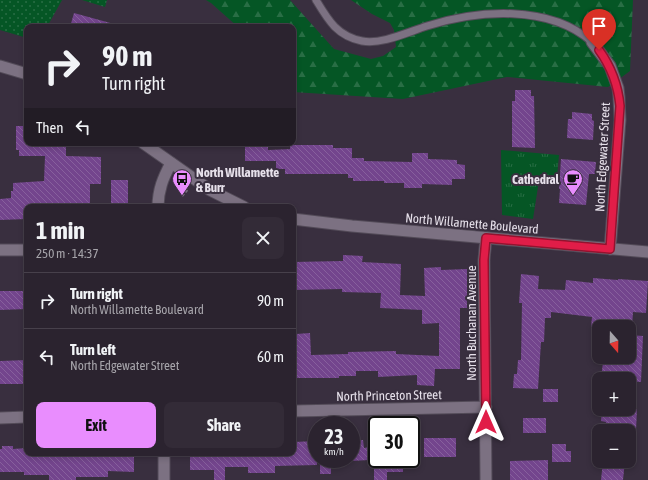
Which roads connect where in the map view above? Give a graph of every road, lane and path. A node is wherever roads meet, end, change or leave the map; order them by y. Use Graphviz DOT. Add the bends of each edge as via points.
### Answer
graph roads {
  1 [pos="316,0"];
  2 [pos="592,42"];
  3 [pos="0,66"];
  4 [pos="24,73"];
  5 [pos="147,146"];
  6 [pos="171,164"];
  7 [pos="158,204"];
  8 [pos="238,204"];
  9 [pos="296,219"];
  10 [pos="486,238"];
  11 [pos="610,249"];
  12 [pos="0,250"];
  13 [pos="24,250"];
  14 [pos="648,252"];
  15 [pos="486,407"];
  16 [pos="296,411"];
  17 [pos="24,417"];
  18 [pos="0,418"];
  19 [pos="164,456"];
  20 [pos="164,480"];
  21 [pos="486,480"];
  1 -- 2 [label="lane, North Edgewater Street" via="338,30 363,41 391,37 454,19 504,12 565,25 581,32"];
  2 -- 11 [label="street, North Edgewater Street" via="610,66 619,97 620,120"];
  3 -- 4 [label="street"];
  5 -- 6 [label="street"];
  6 -- 7 [label="street" via="161,183"];
  6 -- 8 [label="street" via="210,190"];
  9 -- 10 [label="street, North Willamette Boulevard"];
  10 -- 11 [label="street, North Willamette Boulevard"];
  10 -- 15 [label="street, North Buchanan Avenue"];
  11 -- 14 [label="street, North Willamette Boulevard"];
  12 -- 13 [label="street"];
  15 -- 16 [label="street, North Princeton Street"];
  15 -- 21 [label="street, North Buchanan Avenue"];
  17 -- 18 [label="street"];
  19 -- 20 [label="street"];
}
